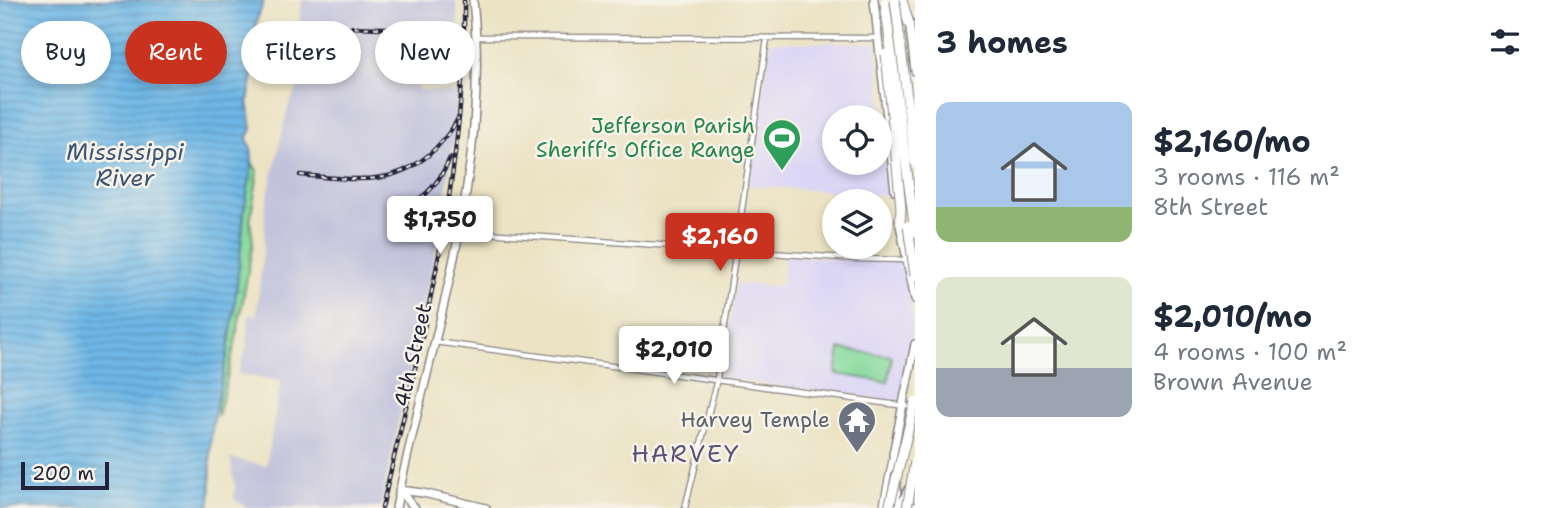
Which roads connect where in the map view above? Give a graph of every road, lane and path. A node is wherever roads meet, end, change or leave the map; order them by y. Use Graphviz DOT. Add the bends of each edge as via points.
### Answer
graph roads {
  1 [pos="473,0"];
  2 [pos="874,0"];
  3 [pos="895,0"];
  4 [pos="904,0"];
  5 [pos="885,2"];
  6 [pos="909,24"];
  7 [pos="476,37"];
  8 [pos="914,37"];
  9 [pos="880,38"];
  10 [pos="767,39"];
  11 [pos="914,60"];
  12 [pos="882,61"];
  13 [pos="915,71"];
  14 [pos="887,105"];
  15 [pos="892,123"];
  16 [pos="892,152"];
  17 [pos="915,162"];
  18 [pos="900,223"];
  19 [pos="459,231"];
  20 [pos="915,232"];
  21 [pos="736,250"];
  22 [pos="915,258"];
  23 [pos="906,260"];
  24 [pos="914,280"];
  25 [pos="915,299"];
  26 [pos="435,342"];
  27 [pos="915,344"];
  28 [pos="717,379"];
  29 [pos="909,381"];
  30 [pos="915,389"];
  31 [pos="904,405"];
  32 [pos="915,405"];
  33 [pos="915,416"];
  34 [pos="900,425"];
  35 [pos="893,454"];
  36 [pos="915,462"];
  37 [pos="915,477"];
  38 [pos="400,491"];
  39 [pos="396,508"];
  40 [pos="415,508"];
  41 [pos="485,508"];
  42 [pos="685,508"];
  43 [pos="882,508"];
  44 [pos="888,508"];
  45 [pos="898,508"];
  46 [pos="907,508"];
  1 -- 7 [label="main road, 4th Street"];
  2 -- 9 [label="main road"];
  3 -- 17 [label="highway, bridge"];
  4 -- 6 [label="highway"];
  5 -- 18 [label="highway, bridge" via="882,16"];
  5 -- 20 [label="highway, bridge"];
  6 -- 8 [label="main road"];
  7 -- 10 [label="street"];
  7 -- 19 [label="main road, 4th Street" via="476,121"];
  8 -- 9 [label="street"];
  8 -- 11 [label="main road"];
  9 -- 10 [label="street"];
  9 -- 12 [label="main road"];
  10 -- 21 [label="street"];
  11 -- 12 [label="main road" via="898,49"];
  11 -- 13 [label="main road"];
  12 -- 14 [label="main road"];
  15 -- 24 [label="highway, bridge"];
  16 -- 18 [label="main road"];
  18 -- 23 [label="main road"];
  19 -- 21 [label="street"];
  19 -- 26 [label="main road, 4th Street"];
  21 -- 23 [label="street"];
  21 -- 28 [label="street"];
  22 -- 23 [label="street"];
  23 -- 24 [label="main road"];
  24 -- 25 [label="main road"];
  26 -- 28 [label="street"];
  26 -- 38 [label="main road, 4th Street"];
  27 -- 29 [label="main road"];
  28 -- 31 [label="street"];
  28 -- 42 [label="street"];
  29 -- 30 [label="main road"];
  29 -- 31 [label="main road"];
  31 -- 32 [label="street"];
  31 -- 34 [label="main road"];
  32 -- 44 [label="highway, bridge"];
  33 -- 34 [label="main road"];
  34 -- 35 [label="main road"];
  35 -- 43 [label="street"];
  35 -- 45 [label="main road"];
  36 -- 46 [label="highway, bridge"];
  37 -- 45 [label="main road"];
  38 -- 39 [label="main road, 4th Street"];
  38 -- 40 [label="main road"];
  38 -- 41 [label="main road"];
}
